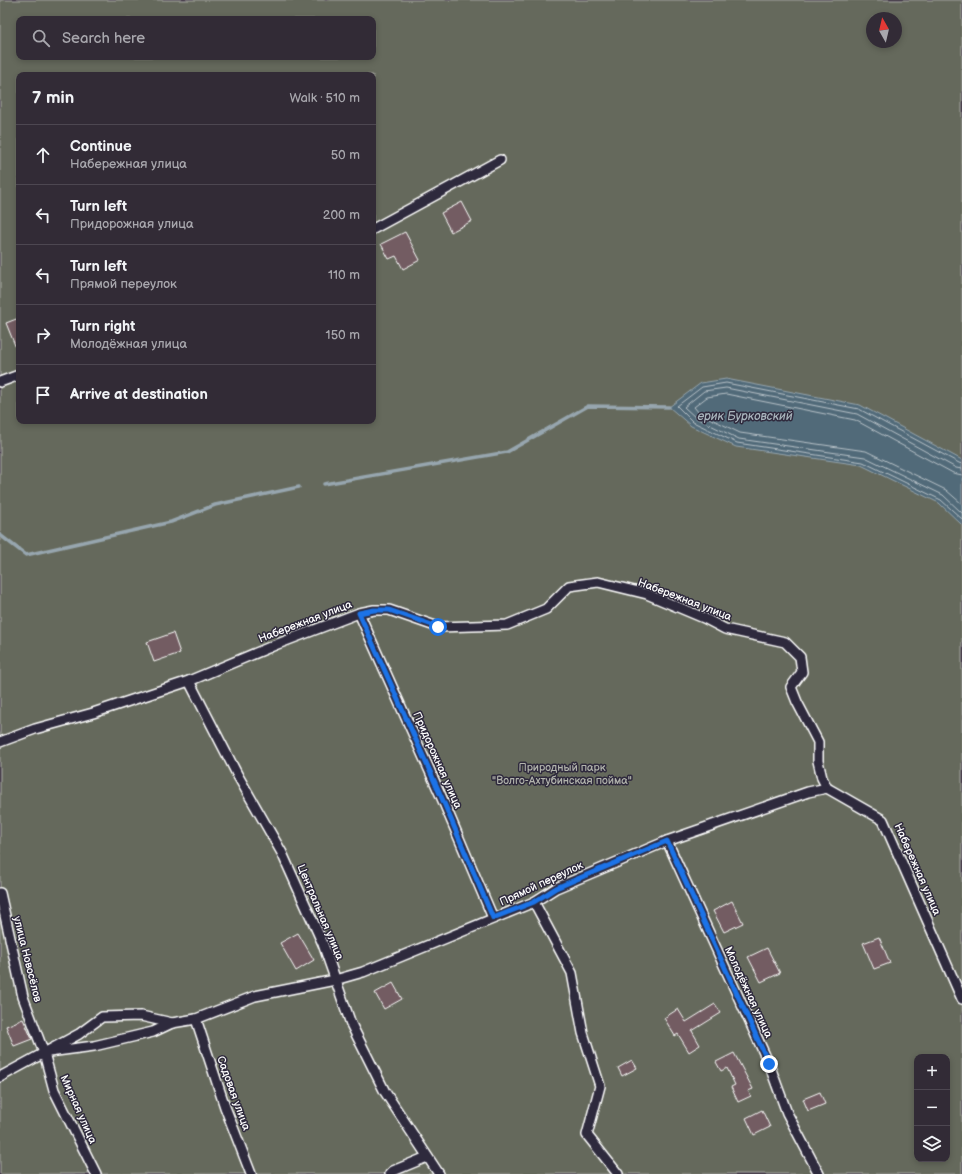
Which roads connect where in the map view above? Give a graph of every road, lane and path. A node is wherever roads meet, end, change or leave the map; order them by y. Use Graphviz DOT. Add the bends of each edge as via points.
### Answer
graph roads {
  1 [pos="500,160"];
  2 [pos="376,227"];
  3 [pos="16,376"];
  4 [pos="0,382"];
  5 [pos="359,613"];
  6 [pos="189,681"];
  7 [pos="0,742"];
  8 [pos="828,788"];
  9 [pos="667,841"];
  10 [pos="0,893"];
  11 [pos="534,902"];
  12 [pos="493,918"];
  13 [pos="335,980"];
  14 [pos="962,999"];
  15 [pos="196,1019"];
  16 [pos="172,1023"];
  17 [pos="44,1053"];
  18 [pos="0,1077"];
  19 [pos="427,1157"];
  20 [pos="96,1174"];
  21 [pos="251,1174"];
  22 [pos="390,1174"];
  23 [pos="439,1174"];
  24 [pos="618,1174"];
  25 [pos="819,1174"];
  1 -- 2 [label="street"];
  3 -- 4 [label="street"];
  5 -- 6 [label="street, Набережная улица"];
  5 -- 8 [label="street, Набережная улица" via="389,610 438,627 508,625 546,609 569,586 598,582 647,594 724,629 785,642 800,657 802,672 791,687 818,742 818,760 822,778"];
  5 -- 12 [label="street, Придорожная улица"];
  6 -- 7 [label="street, Набережная улица"];
  6 -- 13 [label="street, Центральная улица" via="238,776 282,853 324,944"];
  8 -- 9 [label="street, Прямой переулок" via="808,792"];
  8 -- 14 [label="street, Набережная улица" via="883,820"];
  9 -- 11 [label="street, Прямой переулок" via="556,888"];
  9 -- 25 [label="street, Молодёжная улица" via="769,1064 787,1113"];
  10 -- 17 [label="street, улица Новосёлов" via="23,997"];
  11 -- 12 [label="street, Прямой переулок"];
  11 -- 24 [label="street" via="572,973 583,1033 600,1086 587,1135"];
  12 -- 13 [label="street, Прямой переулок" via="363,972"];
  13 -- 15 [label="street, Прямой переулок" via="255,996"];
  13 -- 19 [label="street, Центральная улица" via="351,1024 385,1092"];
  15 -- 16 [label="street, Прямой переулок"];
  15 -- 21 [label="street, Садовая улица" via="225,1107"];
  16 -- 17 [label="street, Прямой переулок" via="153,1032 94,1046"];
  16 -- 17 [label="street, Прямой переулок" via="141,1016 102,1017 79,1034"];
  17 -- 18 [label="street"];
  17 -- 20 [label="street, Мирная улица" via="54,1090"];
  19 -- 22 [label="street"];
  19 -- 23 [label="street, Центральная улица"];
}
